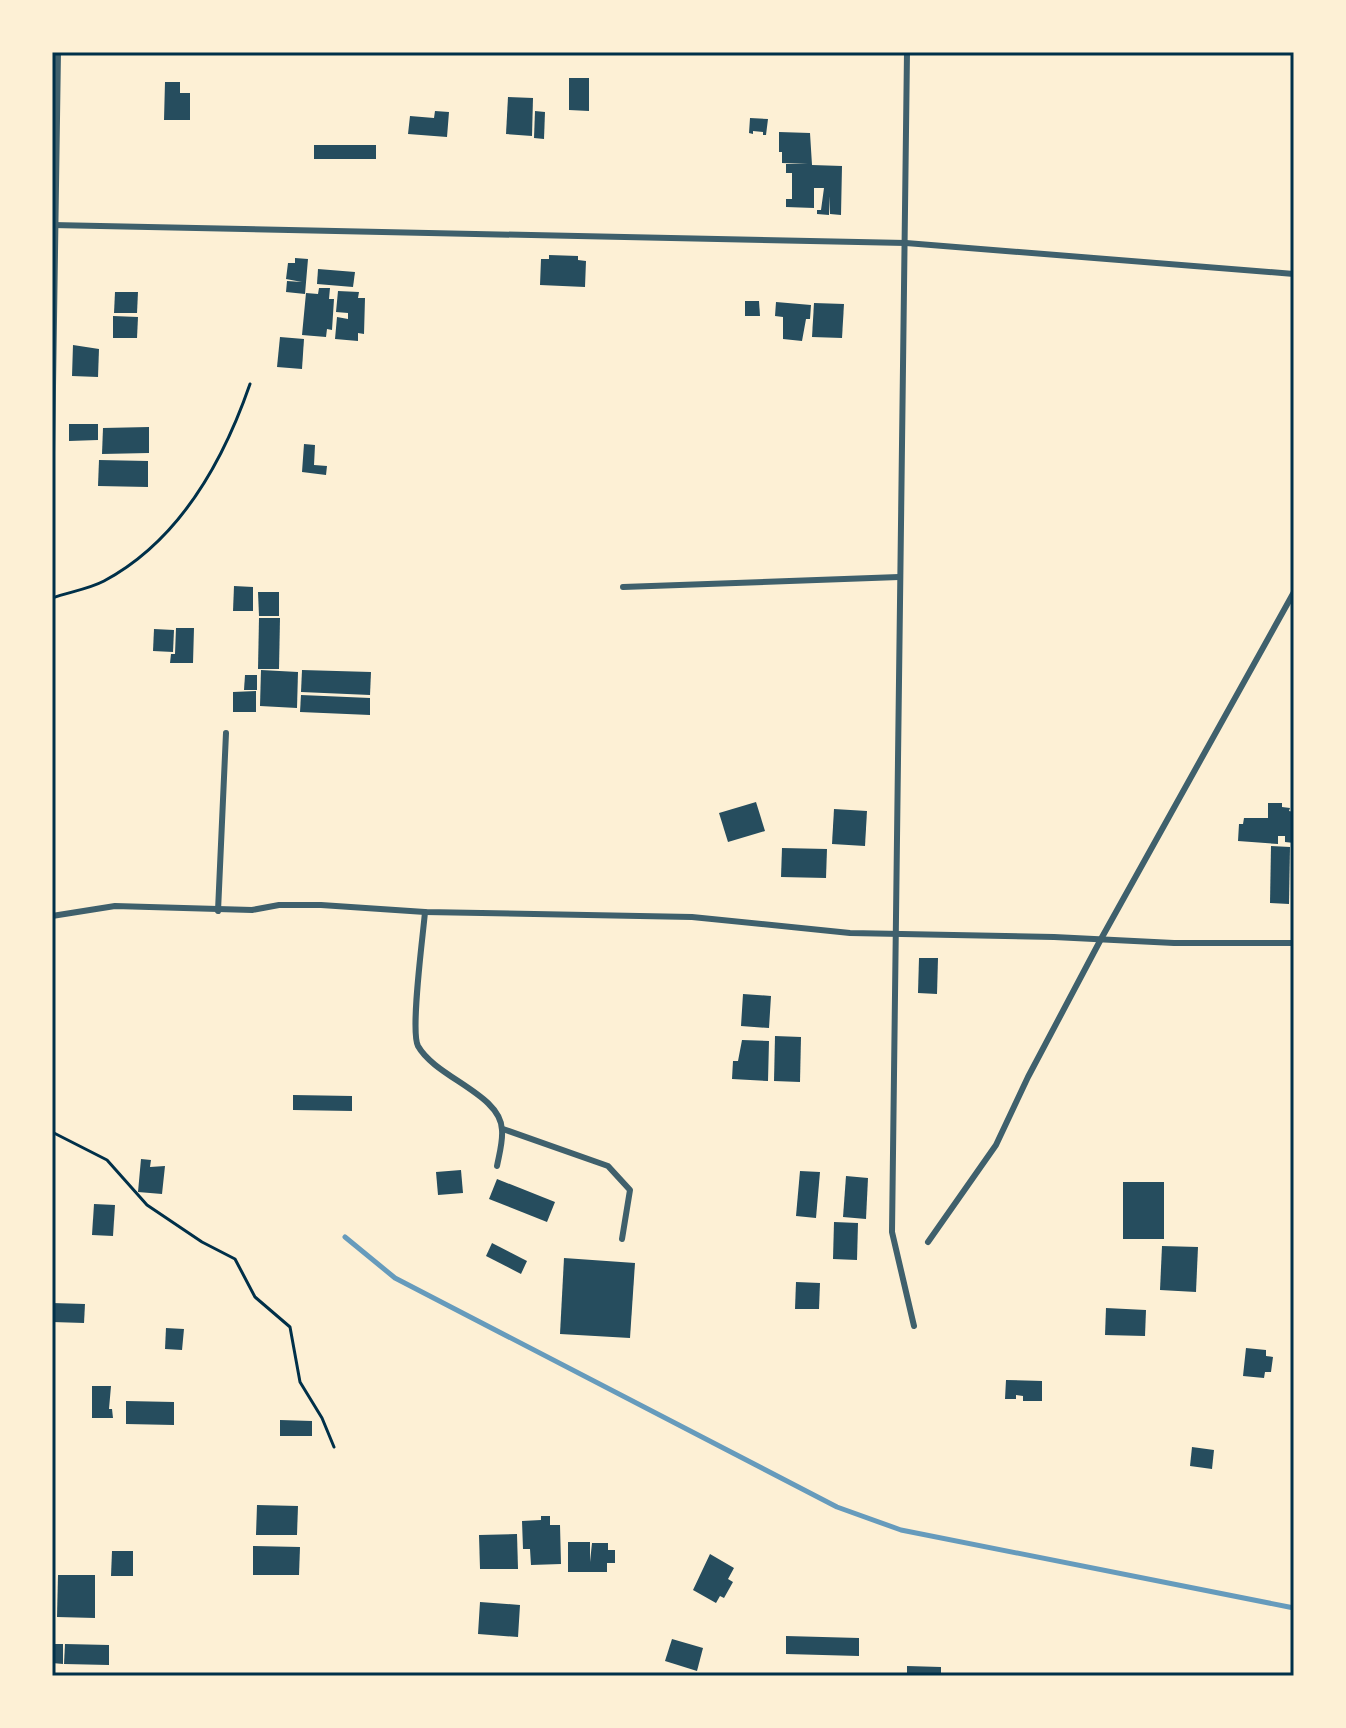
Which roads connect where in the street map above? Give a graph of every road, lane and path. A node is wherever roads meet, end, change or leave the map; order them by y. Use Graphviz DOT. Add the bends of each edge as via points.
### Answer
graph roads {
  1 [pos="58,52"];
  2 [pos="907,52"];
  3 [pos="54,225"];
  4 [pos="906,243"];
  5 [pos="1294,274"];
  6 [pos="250,384"];
  7 [pos="52,453"];
  8 [pos="899,577"];
  9 [pos="623,587"];
  10 [pos="1294,592"];
  11 [pos="52,598"];
  12 [pos="226,733"];
  13 [pos="218,911"];
  14 [pos="425,912"];
  15 [pos="52,916"];
  16 [pos="895,933"];
  17 [pos="1101,939"];
  18 [pos="1294,943"];
  19 [pos="503,1129"];
  20 [pos="52,1132"];
  21 [pos="497,1166"];
  22 [pos="622,1239"];
  23 [pos="928,1242"];
  24 [pos="914,1326"];
  25 [pos="334,1447"];
  1 -- 3 [label="street"];
  2 -- 4 [label="street"];
  3 -- 4 [label="street"];
  3 -- 7 [label="street"];
  4 -- 5 [label="street"];
  4 -- 8 [label="street"];
  6 -- 11 [label="path" via="210,478 149,552 102,582"];
  8 -- 9 [label="street"];
  8 -- 16 [label="street"];
  10 -- 17 [label="street"];
  12 -- 13 [label="street"];
  13 -- 14 [label="street" via="279,905"];
  13 -- 15 [label="street" via="115,906"];
  14 -- 16 [label="street" via="625,914"];
  14 -- 19 [label="street" via="417,1044 433,1064 497,1110"];
  16 -- 17 [label="street"];
  16 -- 24 [label="street" via="892,1232"];
  17 -- 18 [label="street"];
  17 -- 23 [label="street" via="996,1145"];
  19 -- 21 [label="street"];
  19 -- 22 [label="street" via="608,1166 630,1190"];
  20 -- 25 [label="path" via="107,1160 147,1205 235,1259 255,1297 290,1327 300,1382"];
}
